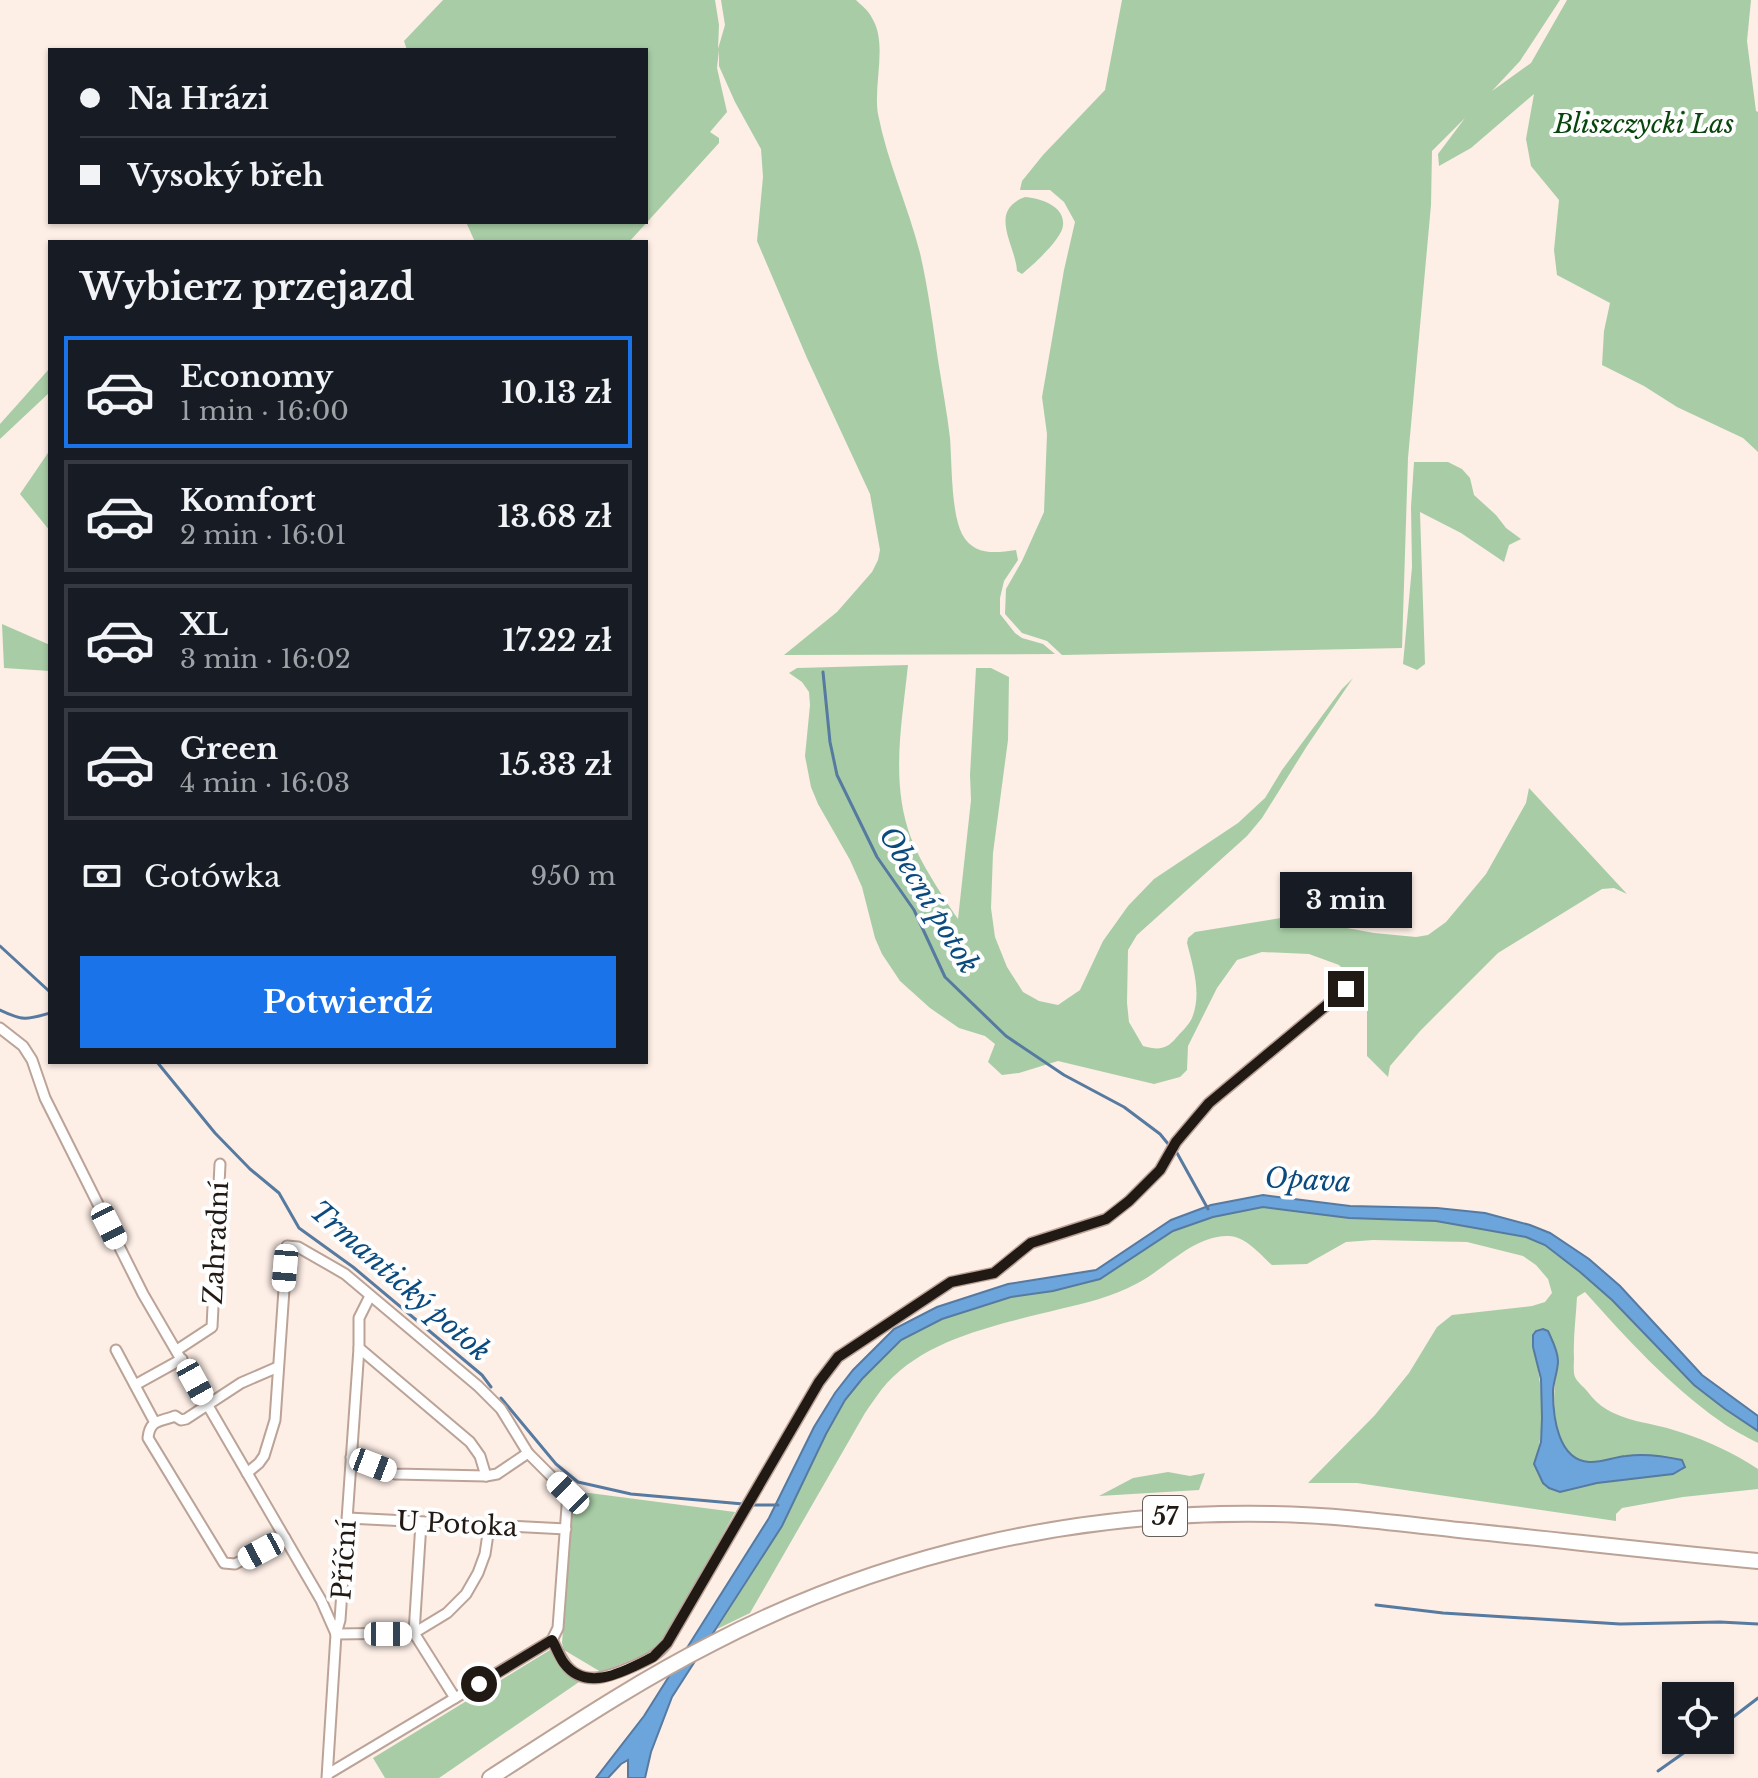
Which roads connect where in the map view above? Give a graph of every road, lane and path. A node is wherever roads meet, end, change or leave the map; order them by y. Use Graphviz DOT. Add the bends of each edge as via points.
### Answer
graph roads {
  1 [pos="1346,989"];
  2 [pos="0,1028"];
  3 [pos="220,1164"];
  4 [pos="370,1296"];
  5 [pos="359,1348"];
  6 [pos="116,1350"];
  7 [pos="179,1354"];
  8 [pos="278,1367"];
  9 [pos="135,1385"];
  10 [pos="208,1405"];
  11 [pos="154,1421"];
  12 [pos="528,1453"];
  13 [pos="351,1457"];
  14 [pos="247,1473"];
  15 [pos="486,1476"];
  16 [pos="348,1518"];
  17 [pos="421,1523"];
  18 [pos="489,1527"];
  19 [pos="566,1529"];
  20 [pos="285,1538"];
  21 [pos="1758,1561"];
  22 [pos="341,1596"];
  23 [pos="321,1600"];
  24 [pos="414,1633"];
  25 [pos="336,1634"];
  26 [pos="552,1640"];
  27 [pos="455,1698"];
  28 [pos="328,1776"];
  29 [pos="490,1778"];
  1 -- 26 [label="street" via="1209,1103 1160,1170 1106,1219 1031,1243 994,1273 951,1282 838,1357 659,1653 591,1679 569,1669"];
  2 -- 7 [label="street" via="32,1060 45,1098 143,1294"];
  3 -- 7 [label="street, Zahradní" via="212,1327"];
  4 -- 5 [label="street, Příční" via="359,1318"];
  4 -- 8 [label="street" via="345,1274 287,1246"];
  4 -- 12 [label="street" via="478,1386 501,1409"];
  5 -- 13 [label="street, Příční"];
  5 -- 15 [label="street" via="470,1442"];
  6 -- 9 [label="street"];
  7 -- 9 [label="street"];
  7 -- 10 [label="street"];
  8 -- 10 [label="street"];
  8 -- 14 [label="street" via="268,1447"];
  9 -- 11 [label="street"];
  10 -- 11 [label="street" via="186,1419"];
  10 -- 14 [label="street"];
  11 -- 20 [label="street" via="148,1438 224,1563 235,1564"];
  12 -- 15 [label="street"];
  12 -- 19 [label="street" via="568,1493"];
  13 -- 15 [label="street" via="395,1474"];
  13 -- 16 [label="street, Příční"];
  14 -- 20 [label="street"];
  16 -- 17 [label="street, U Potoka"];
  16 -- 22 [label="street, Příční"];
  17 -- 18 [label="street, U Potoka"];
  17 -- 24 [label="street"];
  18 -- 19 [label="street, U Potoka"];
  18 -- 24 [label="street" via="482,1563 466,1594"];
  19 -- 26 [label="street" via="558,1628"];
  20 -- 23 [label="street"];
  21 -- 29 [label="main road, 57" via="1271,1514 1108,1521 1006,1538 864,1577 782,1610 710,1644"];
  22 -- 23 [label="street"];
  22 -- 25 [label="street, Příční"];
  23 -- 25 [label="street"];
  24 -- 25 [label="street"];
  24 -- 27 [label="street"];
  25 -- 28 [label="street, Příční"];
  26 -- 27 [label="street"];
  27 -- 28 [label="street"];
}
